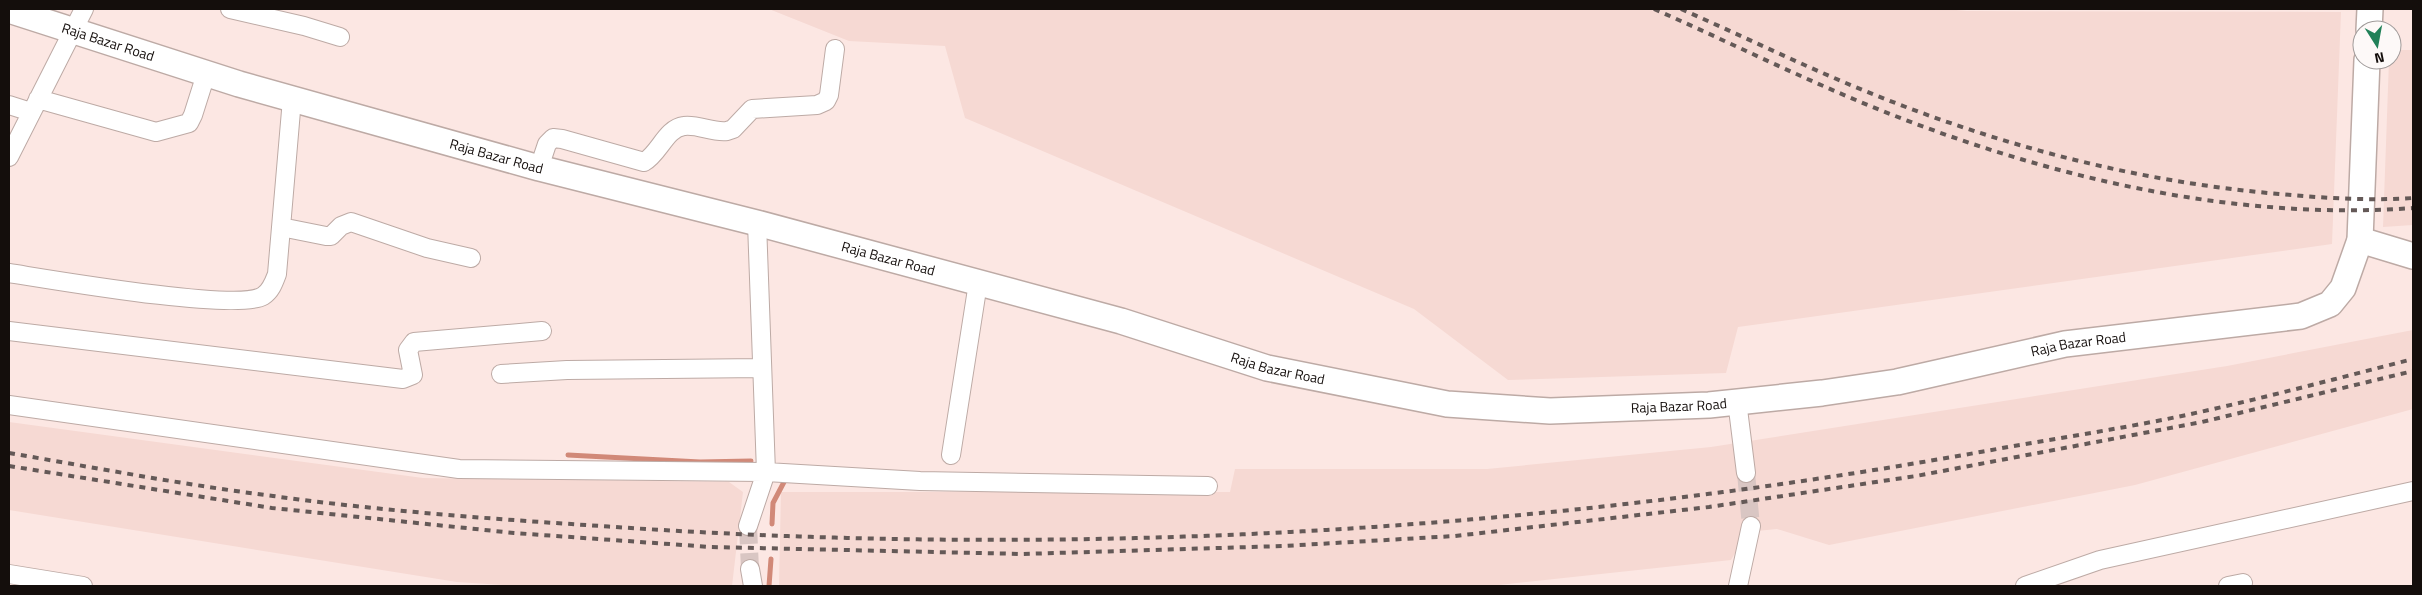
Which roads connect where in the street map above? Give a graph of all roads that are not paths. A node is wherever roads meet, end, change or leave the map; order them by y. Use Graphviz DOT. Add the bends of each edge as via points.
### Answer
graph roads {
  1 [pos="84,9"];
  2 [pos="230,9"];
  3 [pos="9,10"];
  4 [pos="305,17"];
  5 [pos="71,32"];
  6 [pos="340,36"];
  7 [pos="834,49"];
  8 [pos="2367,70"];
  9 [pos="206,74"];
  10 [pos="292,99"];
  11 [pos="9,105"];
  12 [pos="35,105"];
  13 [pos="9,157"];
  14 [pos="539,168"];
  15 [pos="757,223"];
  16 [pos="281,227"];
  17 [pos="2360,240"];
  18 [pos="2413,256"];
  19 [pos="471,258"];
  20 [pos="9,273"];
  21 [pos="978,283"];
  22 [pos="9,331"];
  23 [pos="542,331"];
  24 [pos="762,368"];
  25 [pos="501,374"];
  26 [pos="1737,401"];
  27 [pos="9,405"];
  28 [pos="951,455"];
  29 [pos="766,472"];
  30 [pos="1746,473"];
  31 [pos="1208,486"];
  32 [pos="2413,491"];
  33 [pos="748,526"];
  34 [pos="1751,526"];
  35 [pos="750,569"];
  36 [pos="9,574"];
  37 [pos="83,586"];
  38 [pos="753,586"];
  39 [pos="1738,586"];
  40 [pos="2025,586"];
  1 -- 5 [label="street"];
  2 -- 4 [label="street"];
  3 -- 5 [label="street, Raja Bazar Road"];
  4 -- 6 [label="street"];
  5 -- 9 [label="street, Raja Bazar Road"];
  5 -- 12 [label="street"];
  7 -- 14 [label="street" via="829,95 818,105 752,109 727,131 683,126 675,129 644,162 553,138 547,144"];
  8 -- 17 [label="street, Raja Bazar Road"];
  9 -- 10 [label="street, Raja Bazar Road"];
  9 -- 12 [label="street" via="189,123 156,132"];
  10 -- 14 [label="street, Raja Bazar Road"];
  10 -- 16 [label="street"];
  11 -- 12 [label="street"];
  12 -- 13 [label="street"];
  14 -- 15 [label="street, Raja Bazar Road"];
  15 -- 21 [label="street, Raja Bazar Road"];
  15 -- 24 [label="street"];
  16 -- 19 [label="street" via="331,236 351,222 427,248"];
  16 -- 20 [label="street" via="277,274 271,289 262,297 215,299 128,292"];
  17 -- 18 [label="street"];
  17 -- 26 [label="street, Raja Bazar Road" via="2343,288 2330,304 2301,316 2065,344 1897,382"];
  21 -- 26 [label="street, Raja Bazar Road" via="1121,322 1267,368 1447,404 1550,411"];
  21 -- 28 [label="street"];
  22 -- 23 [label="street" via="404,379 413,375 408,350 414,342"];
  24 -- 25 [label="street"];
  24 -- 29 [label="street"];
  26 -- 30 [label="street"];
  27 -- 29 [label="street" via="459,469"];
  29 -- 31 [label="street" via="920,481"];
  29 -- 33 [label="street"];
  32 -- 40 [label="street" via="2100,560"];
  34 -- 39 [label="street"];
  35 -- 38 [label="street"];
  36 -- 37 [label="street"];
}
